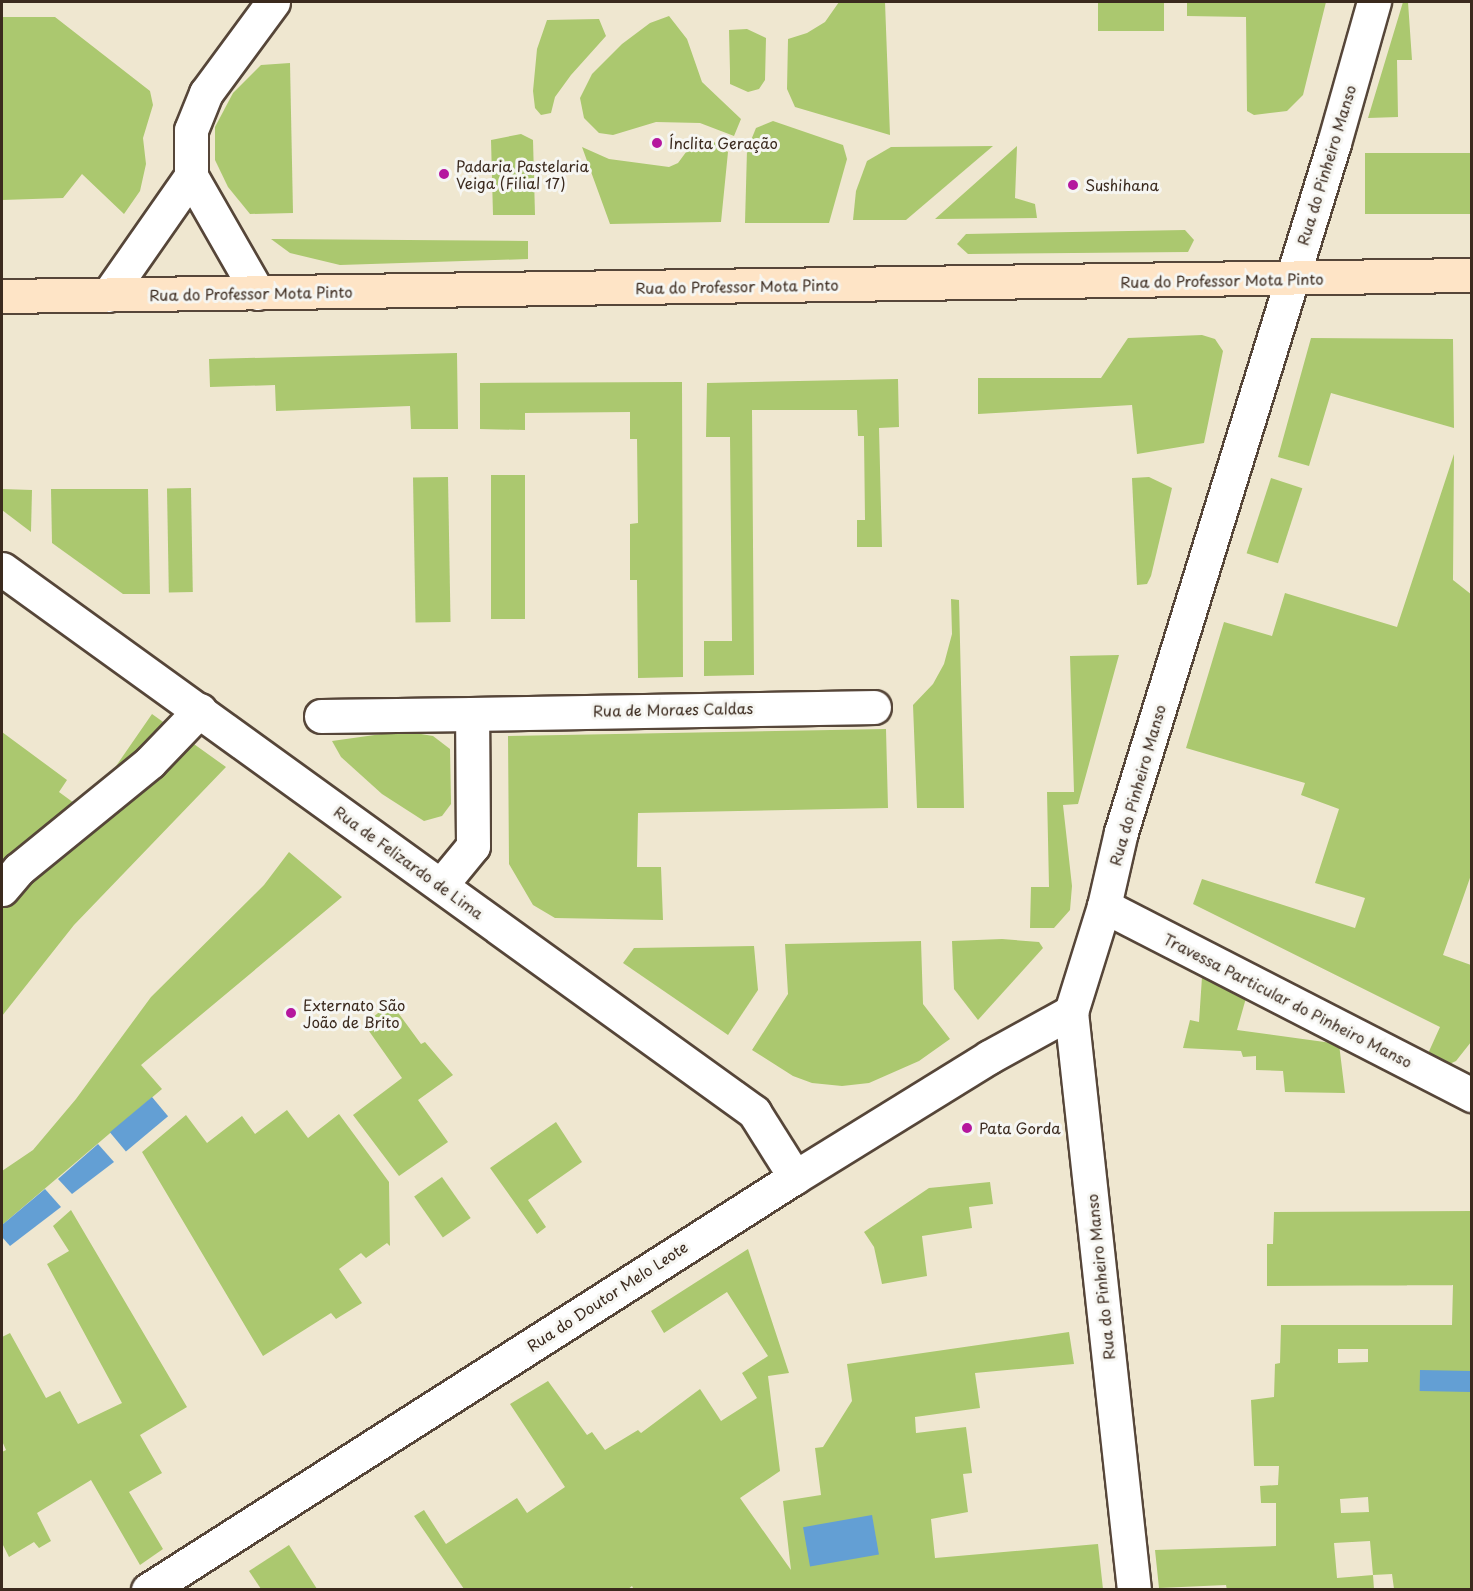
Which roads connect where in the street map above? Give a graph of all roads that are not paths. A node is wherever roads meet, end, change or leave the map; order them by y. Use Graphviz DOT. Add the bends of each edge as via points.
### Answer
graph roads {
  1 [pos="273,2"];
  2 [pos="1374,2"];
  3 [pos="191,176"];
  4 [pos="1472,275"];
  5 [pos="1291,279"];
  6 [pos="258,293"];
  7 [pos="108,295"];
  8 [pos="2,296"];
  9 [pos="2,569"];
  10 [pos="874,707"];
  11 [pos="200,710"];
  12 [pos="472,714"];
  13 [pos="321,716"];
  14 [pos="441,885"];
  15 [pos="2,889"];
  16 [pos="1104,906"];
  17 [pos="1071,1012"];
  18 [pos="1472,1095"];
  19 [pos="795,1177"];
  20 [pos="147,1590"];
  21 [pos="1134,1590"];
  1 -- 3 [label="street" via="206,93 191,130"];
  2 -- 5 [label="street, Rua do Pinheiro Manso"];
  3 -- 6 [label="street"];
  3 -- 7 [label="street"];
  4 -- 5 [label="street, Rua do Professor Mota Pinto"];
  5 -- 6 [label="street, Rua do Professor Mota Pinto"];
  5 -- 16 [label="street, Rua do Pinheiro Manso" via="1121,832"];
  6 -- 7 [label="street, Rua do Professor Mota Pinto"];
  7 -- 8 [label="street, Rua do Professor Mota Pinto"];
  9 -- 11 [label="street, Rua de Felizardo de Lima"];
  10 -- 12 [label="street, Rua de Moraes Caldas"];
  11 -- 14 [label="street, Rua de Felizardo de Lima"];
  11 -- 15 [label="street" via="150,762 19,869"];
  12 -- 13 [label="street, Rua de Moraes Caldas"];
  12 -- 14 [label="street" via="473,846"];
  14 -- 19 [label="street, Rua de Felizardo de Lima" via="754,1112"];
  16 -- 17 [label="street, Rua do Pinheiro Manso"];
  16 -- 18 [label="street, Travessa Particular do Pinheiro Manso"];
  17 -- 19 [label="street, Rua do Doutor Melo Leote" via="989,1057"];
  17 -- 21 [label="street, Rua do Pinheiro Manso"];
  19 -- 20 [label="street, Rua do Doutor Melo Leote"];
}
